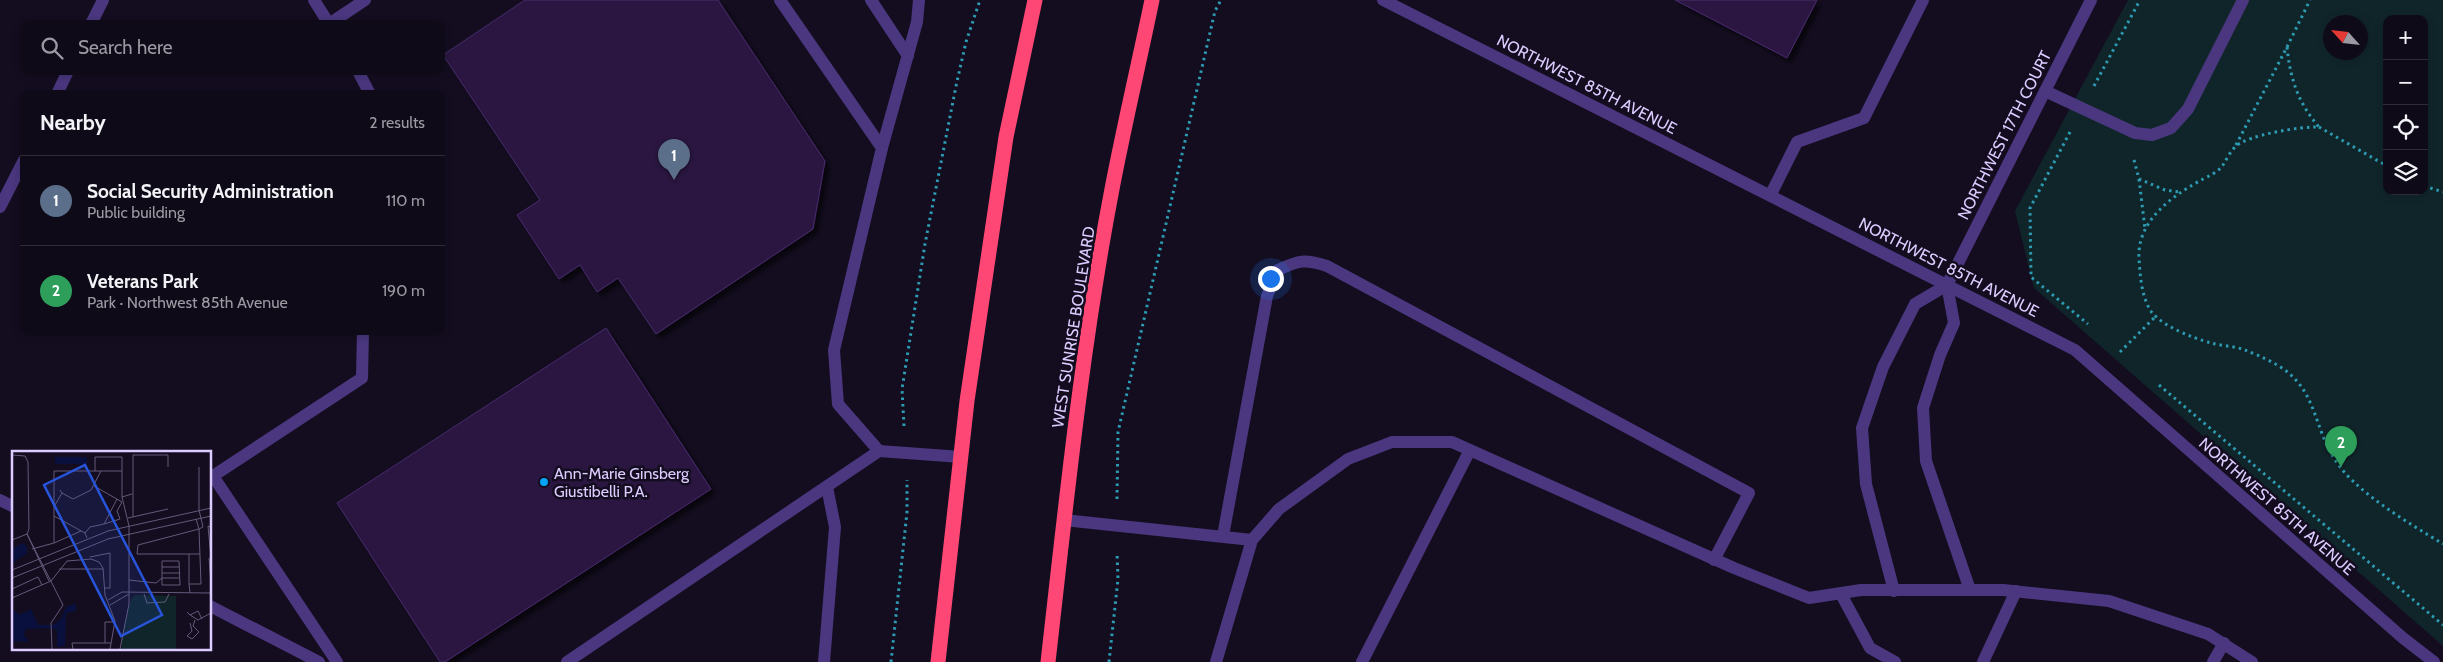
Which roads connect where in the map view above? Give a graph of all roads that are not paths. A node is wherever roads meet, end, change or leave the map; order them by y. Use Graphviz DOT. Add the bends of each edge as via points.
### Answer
graph roads {
  1 [pos="103,0"];
  2 [pos="314,0"];
  3 [pos="365,0"];
  4 [pos="780,0"];
  5 [pos="871,0"];
  6 [pos="919,0"];
  7 [pos="1035,0"];
  8 [pos="1152,0"];
  9 [pos="1383,0"];
  10 [pos="1923,0"];
  11 [pos="2091,0"];
  12 [pos="2243,0"];
  13 [pos="94,20"];
  14 [pos="326,20"];
  15 [pos="335,20"];
  16 [pos="908,56"];
  17 [pos="66,75"];
  18 [pos="360,75"];
  19 [pos="58,90"];
  20 [pos="368,90"];
  21 [pos="2045,91"];
  22 [pos="882,148"];
  23 [pos="20,168"];
  24 [pos="1771,194"];
  25 [pos="0,207"];
  26 [pos="1947,285"];
  27 [pos="363,335"];
  28 [pos="1470,450"];
  29 [pos="880,451"];
  30 [pos="961,457"];
  31 [pos="211,477"];
  32 [pos="827,487"];
  33 [pos="0,500"];
  34 [pos="12,506"];
  35 [pos="1064,520"];
  36 [pos="1223,536"];
  37 [pos="1252,540"];
  38 [pos="1714,560"];
  39 [pos="1970,590"];
  40 [pos="1894,591"];
  41 [pos="2016,591"];
  42 [pos="1841,594"];
  43 [pos="211,607"];
  44 [pos="2224,643"];
  45 [pos="320,662"];
  46 [pos="337,662"];
  47 [pos="567,662"];
  48 [pos="824,662"];
  49 [pos="938,662"];
  50 [pos="1048,662"];
  51 [pos="1216,662"];
  52 [pos="1362,662"];
  53 [pos="1895,662"];
  54 [pos="1983,662"];
  55 [pos="2213,662"];
  56 [pos="2252,662"];
  57 [pos="2434,662"];
  1 -- 13 [label="street"];
  2 -- 14 [label="street"];
  3 -- 15 [label="street"];
  4 -- 22 [label="street"];
  5 -- 16 [label="street"];
  6 -- 16 [label="street" via="918,22"];
  7 -- 30 [label="highway" via="1006,137"];
  8 -- 35 [label="highway, WEST SUNRISE BOULEVARD" via="1112,190 1076,418"];
  9 -- 24 [label="street, NORTHWEST 85TH AVENUE"];
  10 -- 24 [label="street" via="1864,118 1797,142"];
  11 -- 21 [label="street, NORTHWEST 17TH COURT"];
  12 -- 21 [label="street" via="2188,109 2171,128 2152,135 2133,133"];
  16 -- 22 [label="street"];
  17 -- 19 [label="street"];
  18 -- 20 [label="street"];
  21 -- 26 [label="street, NORTHWEST 17TH COURT"];
  22 -- 29 [label="street" via="834,350 838,404"];
  23 -- 25 [label="street"];
  24 -- 26 [label="street, NORTHWEST 85TH AVENUE"];
  26 -- 39 [label="street" via="1954,322 1923,408 1926,461"];
  26 -- 40 [label="street" via="1914,304 1883,367 1862,428 1866,484"];
  26 -- 57 [label="street, NORTHWEST 85TH AVENUE" via="2075,350"];
  27 -- 31 [label="street" via="362,378"];
  28 -- 37 [label="street" via="1452,442 1392,442 1348,459 1279,509"];
  28 -- 38 [label="street"];
  28 -- 52 [label="street"];
  29 -- 30 [label="street"];
  29 -- 32 [label="street"];
  30 -- 49 [label="highway"];
  31 -- 46 [label="street"];
  32 -- 47 [label="street"];
  32 -- 48 [label="street" via="835,527"];
  33 -- 34 [label="street"];
  35 -- 36 [label="street"];
  35 -- 50 [label="highway, WEST SUNRISE BOULEVARD"];
  36 -- 37 [label="street"];
  36 -- 38 [label="street" via="1267,296 1278,270 1297,260 1327,266 1749,493"];
  37 -- 51 [label="street"];
  38 -- 42 [label="street" via="1809,598"];
  39 -- 40 [label="street"];
  39 -- 41 [label="street"];
  40 -- 42 [label="street" via="1861,590"];
  41 -- 44 [label="street" via="2109,601 2208,634"];
  41 -- 54 [label="street"];
  42 -- 53 [label="street" via="1870,648"];
  43 -- 45 [label="street"];
  44 -- 55 [label="street"];
  44 -- 56 [label="street"];
}
